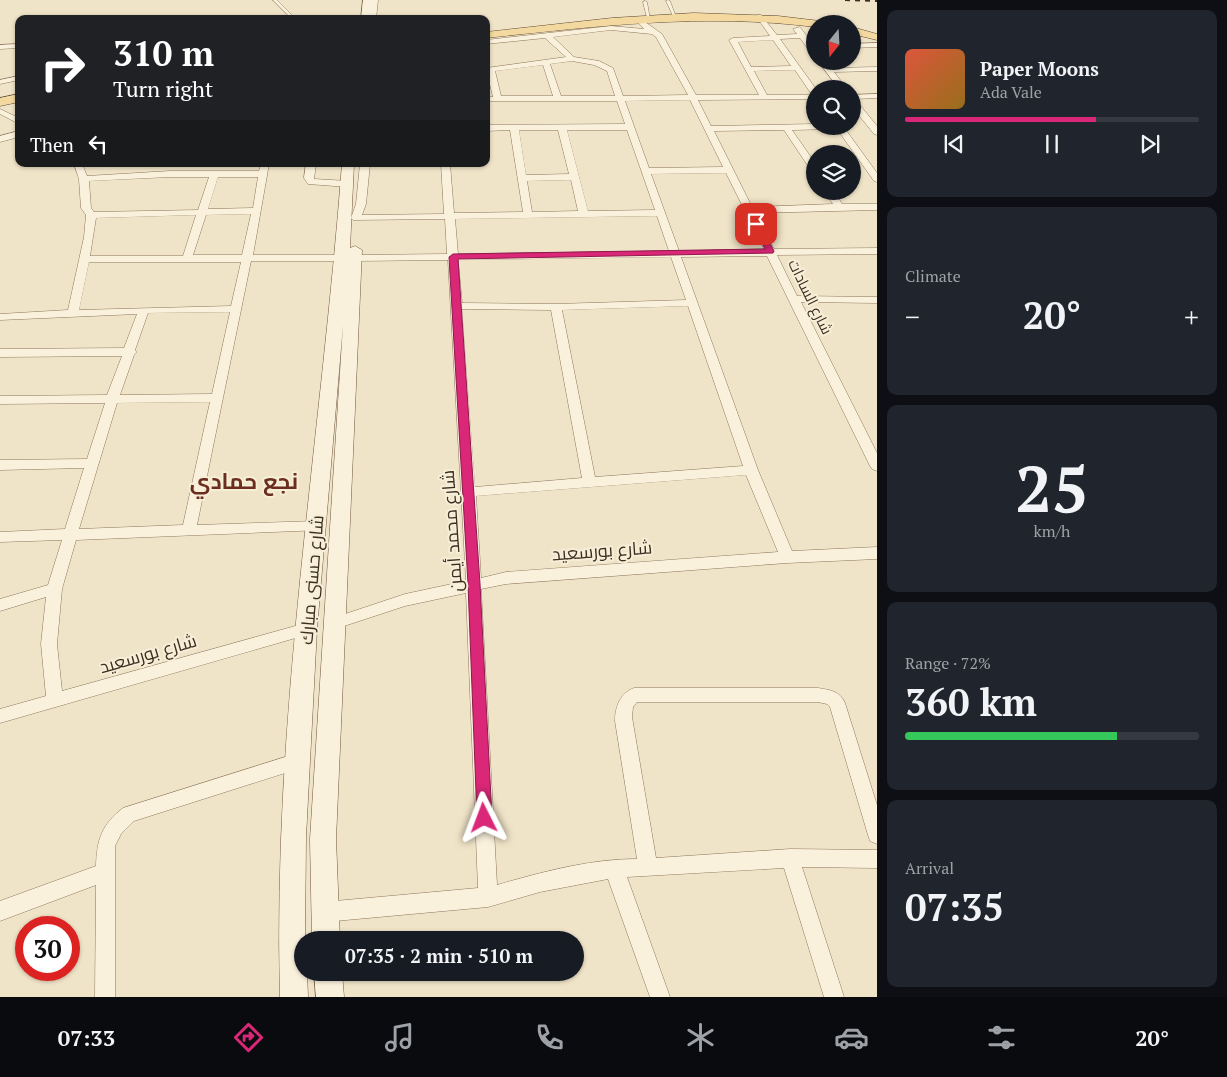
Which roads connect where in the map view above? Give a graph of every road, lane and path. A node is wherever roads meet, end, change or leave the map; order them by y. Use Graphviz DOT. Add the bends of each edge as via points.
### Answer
graph roads {
  1 [pos="276,0"];
  2 [pos="360,0"];
  3 [pos="368,0"];
  4 [pos="375,0"];
  5 [pos="668,1"];
  6 [pos="645,2"];
  7 [pos="290,15"];
  8 [pos="358,15"];
  9 [pos="366,15"];
  10 [pos="373,15"];
  11 [pos="675,16"];
  12 [pos="759,16"];
  13 [pos="663,17"];
  14 [pos="643,19"];
  15 [pos="789,19"];
  16 [pos="806,22"];
  17 [pos="861,33"];
  18 [pos="655,34"];
  19 [pos="547,35"];
  20 [pos="773,36"];
  21 [pos="802,36"];
  22 [pos="877,37"];
  23 [pos="490,39"];
  24 [pos="490,39"];
  25 [pos="806,40"];
  26 [pos="877,45"];
  27 [pos="15,46"];
  28 [pos="861,46"];
  29 [pos="0,47"];
  30 [pos="572,59"];
  31 [pos="546,62"];
  32 [pos="797,68"];
  33 [pos="748,69"];
  34 [pos="861,69"];
  35 [pos="877,69"];
  36 [pos="490,70"];
  37 [pos="829,70"];
  38 [pos="490,73"];
  39 [pos="15,79"];
  40 [pos="836,80"];
  41 [pos="0,82"];
  42 [pos="806,82"];
  43 [pos="806,95"];
  44 [pos="877,96"];
  45 [pos="764,97"];
  46 [pos="861,97"];
  47 [pos="619,98"];
  48 [pos="693,98"];
  49 [pos="15,99"];
  50 [pos="490,99"];
  51 [pos="498,99"];
  52 [pos="558,99"];
  53 [pos="0,102"];
  54 [pos="0,111"];
  55 [pos="861,112"];
  56 [pos="15,120"];
  57 [pos="562,127"];
  58 [pos="630,127"];
  59 [pos="806,127"];
  60 [pos="490,128"];
  61 [pos="514,128"];
  62 [pos="708,128"];
  63 [pos="787,128"];
  64 [pos="876,130"];
  65 [pos="15,135"];
  66 [pos="846,135"];
  67 [pos="0,139"];
  68 [pos="806,156"];
  69 [pos="79,167"];
  70 [pos="311,167"];
  71 [pos="348,167"];
  72 [pos="355,167"];
  73 [pos="364,167"];
  74 [pos="445,167"];
  75 [pos="264,169"];
  76 [pos="729,170"];
  77 [pos="646,171"];
  78 [pos="215,173"];
  79 [pos="575,177"];
  80 [pos="523,178"];
  81 [pos="877,178"];
  82 [pos="84,179"];
  83 [pos="348,184"];
  84 [pos="835,200"];
  85 [pos="839,207"];
  86 [pos="877,207"];
  87 [pos="749,210"];
  88 [pos="257,212"];
  89 [pos="201,213"];
  90 [pos="660,213"];
  91 [pos="584,214"];
  92 [pos="91,215"];
  93 [pos="528,215"];
  94 [pos="450,216"];
  95 [pos="356,218"];
  96 [pos="770,251"];
  97 [pos="877,251"];
  98 [pos="674,253"];
  99 [pos="246,257"];
  100 [pos="453,257"];
  101 [pos="187,258"];
  102 [pos="348,258"];
  103 [pos="86,259"];
  104 [pos="794,299"];
  105 [pos="877,300"];
  106 [pos="692,303"];
  107 [pos="457,306"];
  108 [pos="556,307"];
  109 [pos="237,309"];
  110 [pos="144,310"];
  111 [pos="73,314"];
  112 [pos="0,317"];
  113 [pos="131,352"];
  114 [pos="0,353"];
  115 [pos="217,398"];
  116 [pos="112,399"];
  117 [pos="0,400"];
  118 [pos="92,463"];
  119 [pos="0,465"];
  120 [pos="877,466"];
  121 [pos="751,470"];
  122 [pos="590,484"];
  123 [pos="468,492"];
  124 [pos="316,526"];
  125 [pos="189,529"];
  126 [pos="69,534"];
  127 [pos="0,536"];
  128 [pos="877,553"];
  129 [pos="787,557"];
  130 [pos="474,584"];
  131 [pos="54,589"];
  132 [pos="0,605"];
  133 [pos="335,623"];
  134 [pos="306,629"];
  135 [pos="55,701"];
  136 [pos="0,716"];
  137 [pos="298,761"];
  138 [pos="877,834"];
  139 [pos="790,858"];
  140 [pos="877,860"];
  141 [pos="614,868"];
  142 [pos="648,868"];
  143 [pos="106,872"];
  144 [pos="488,896"];
  145 [pos="0,911"];
  146 [pos="324,912"];
  147 [pos="325,931"];
  148 [pos="329,981"];
  149 [pos="105,997"];
  150 [pos="294,997"];
  151 [pos="330,997"];
  152 [pos="660,997"];
  153 [pos="834,997"];
  1 -- 7 [label="lane"];
  2 -- 8 [label="main road"];
  3 -- 9 [label="main road"];
  4 -- 10 [label="street"];
  5 -- 11 [label="lane"];
  6 -- 14 [label="lane"];
  11 -- 12 [label="main road"];
  11 -- 13 [label="main road"];
  12 -- 15 [label="main road"];
  12 -- 20 [label="street"];
  13 -- 14 [label="main road"];
  13 -- 18 [label="street" via="664,26"];
  14 -- 18 [label="street, شارع السادات"];
  14 -- 23 [label="main road"];
  15 -- 16 [label="main road"];
  15 -- 21 [label="street"];
  17 -- 22 [label="main road"];
  18 -- 19 [label="street" via="611,28"];
  18 -- 48 [label="street, شارع السادات"];
  19 -- 24 [label="street"];
  19 -- 30 [label="street"];
  20 -- 21 [label="street"];
  20 -- 32 [label="street"];
  20 -- 33 [label="street" via="733,40"];
  21 -- 25 [label="street"];
  26 -- 28 [label="street"];
  27 -- 29 [label="street"];
  30 -- 31 [label="street"];
  30 -- 47 [label="street" via="610,70"];
  31 -- 36 [label="street"];
  31 -- 52 [label="street"];
  32 -- 33 [label="street"];
  32 -- 42 [label="street"];
  33 -- 45 [label="street"];
  34 -- 35 [label="street"];
  37 -- 40 [label="street"];
  38 -- 51 [label="street"];
  39 -- 41 [label="street"];
  43 -- 45 [label="street"];
  44 -- 46 [label="street"];
  45 -- 48 [label="street"];
  47 -- 48 [label="street"];
  47 -- 52 [label="street"];
  47 -- 58 [label="street"];
  48 -- 62 [label="street, شارع السادات"];
  49 -- 53 [label="main road"];
  50 -- 51 [label="street"];
  51 -- 52 [label="street"];
  54 -- 56 [label="street"];
  55 -- 64 [label="street"];
  57 -- 58 [label="street"];
  57 -- 61 [label="street"];
  57 -- 79 [label="street"];
  58 -- 77 [label="street"];
  59 -- 63 [label="street"];
  60 -- 61 [label="street"];
  61 -- 80 [label="street"];
  62 -- 63 [label="street"];
  62 -- 76 [label="street, شارع السادات"];
  63 -- 68 [label="street"];
  65 -- 67 [label="street"];
  66 -- 81 [label="street"];
  69 -- 82 [label="street"];
  70 -- 83 [label="street" via="311,182"];
  71 -- 83 [label="main road, شارع حسنى مبارك"];
  72 -- 95 [label="main road"];
  73 -- 95 [label="street, شارع حسنى مبارك" via="362,197"];
  74 -- 94 [label="street, شارع محمد أيمن"];
  75 -- 78 [label="street"];
  75 -- 88 [label="street"];
  76 -- 77 [label="street"];
  76 -- 87 [label="street, شارع السادات"];
  77 -- 90 [label="street"];
  78 -- 82 [label="street"];
  78 -- 89 [label="street"];
  79 -- 80 [label="street"];
  79 -- 91 [label="street"];
  80 -- 93 [label="street"];
  82 -- 92 [label="street" via="86,208"];
  83 -- 102 [label="main road, شارع حسنى مبارك"];
  84 -- 85 [label="street"];
  85 -- 86 [label="street"];
  85 -- 87 [label="street"];
  87 -- 96 [label="street, شارع السادات"];
  88 -- 89 [label="street"];
  88 -- 99 [label="street"];
  89 -- 92 [label="street"];
  89 -- 101 [label="street"];
  90 -- 91 [label="street"];
  90 -- 98 [label="street"];
  91 -- 93 [label="street"];
  92 -- 103 [label="street"];
  93 -- 94 [label="street"];
  94 -- 95 [label="street"];
  94 -- 100 [label="street, شارع محمد أيمن"];
  95 -- 102 [label="main road, شارع حسنى مبارك"];
  96 -- 97 [label="street"];
  96 -- 98 [label="street"];
  96 -- 104 [label="street, شارع السادات"];
  98 -- 100 [label="street"];
  98 -- 106 [label="street"];
  99 -- 101 [label="street"];
  99 -- 102 [label="street"];
  99 -- 109 [label="street"];
  100 -- 102 [label="street"];
  100 -- 107 [label="street, شارع محمد أيمن"];
  101 -- 103 [label="street"];
  102 -- 124 [label="main road, شارع حسنى مبارك"];
  102 -- 133 [label="main road, شارع حسنى مبارك"];
  103 -- 111 [label="street"];
  104 -- 105 [label="street"];
  104 -- 120 [label="street, شارع السادات"];
  106 -- 108 [label="street"];
  106 -- 121 [label="street"];
  107 -- 108 [label="street"];
  107 -- 123 [label="street, شارع محمد أيمن"];
  108 -- 122 [label="street"];
  109 -- 110 [label="street"];
  109 -- 115 [label="street"];
  110 -- 111 [label="street"];
  110 -- 113 [label="street"];
  111 -- 112 [label="street"];
  113 -- 114 [label="street"];
  113 -- 116 [label="street"];
  115 -- 116 [label="street"];
  115 -- 125 [label="street"];
  116 -- 117 [label="street"];
  116 -- 118 [label="street"];
  118 -- 119 [label="street"];
  118 -- 126 [label="street"];
  121 -- 122 [label="street"];
  121 -- 129 [label="street"];
  122 -- 123 [label="street"];
  123 -- 130 [label="street, شارع محمد أيمن"];
  124 -- 125 [label="street"];
  124 -- 134 [label="main road, شارع حسنى مبارك"];
  125 -- 126 [label="street"];
  126 -- 127 [label="street"];
  126 -- 131 [label="street"];
  128 -- 129 [label="street, شارع بورسعيد"];
  129 -- 130 [label="street, شارع بورسعيد" via="506,578"];
  130 -- 133 [label="street, شارع بورسعيد" via="404,600"];
  130 -- 144 [label="street, شارع محمد أيمن"];
  131 -- 132 [label="street"];
  131 -- 135 [label="street" via="49,644"];
  133 -- 146 [label="main road, شارع حسنى مبارك" via="323,838"];
  134 -- 135 [label="street, شارع بورسعيد"];
  134 -- 137 [label="main road, شارع حسنى مبارك"];
  135 -- 136 [label="street, شارع بورسعيد"];
  137 -- 143 [label="street" via="129,814 107,840"];
  137 -- 150 [label="main road, شارع حسنى مبارك" via="291,917"];
  138 -- 142 [label="street" via="837,703 832,698 818,695 634,695 626,701 623,709 624,726"];
  139 -- 140 [label="street"];
  139 -- 142 [label="street"];
  139 -- 153 [label="street"];
  141 -- 142 [label="street"];
  141 -- 144 [label="street"];
  141 -- 152 [label="street"];
  143 -- 145 [label="street"];
  143 -- 149 [label="street"];
  144 -- 146 [label="street"];
  146 -- 147 [label="main road, شارع حسنى مبارك"];
  148 -- 151 [label="main road"];
}
